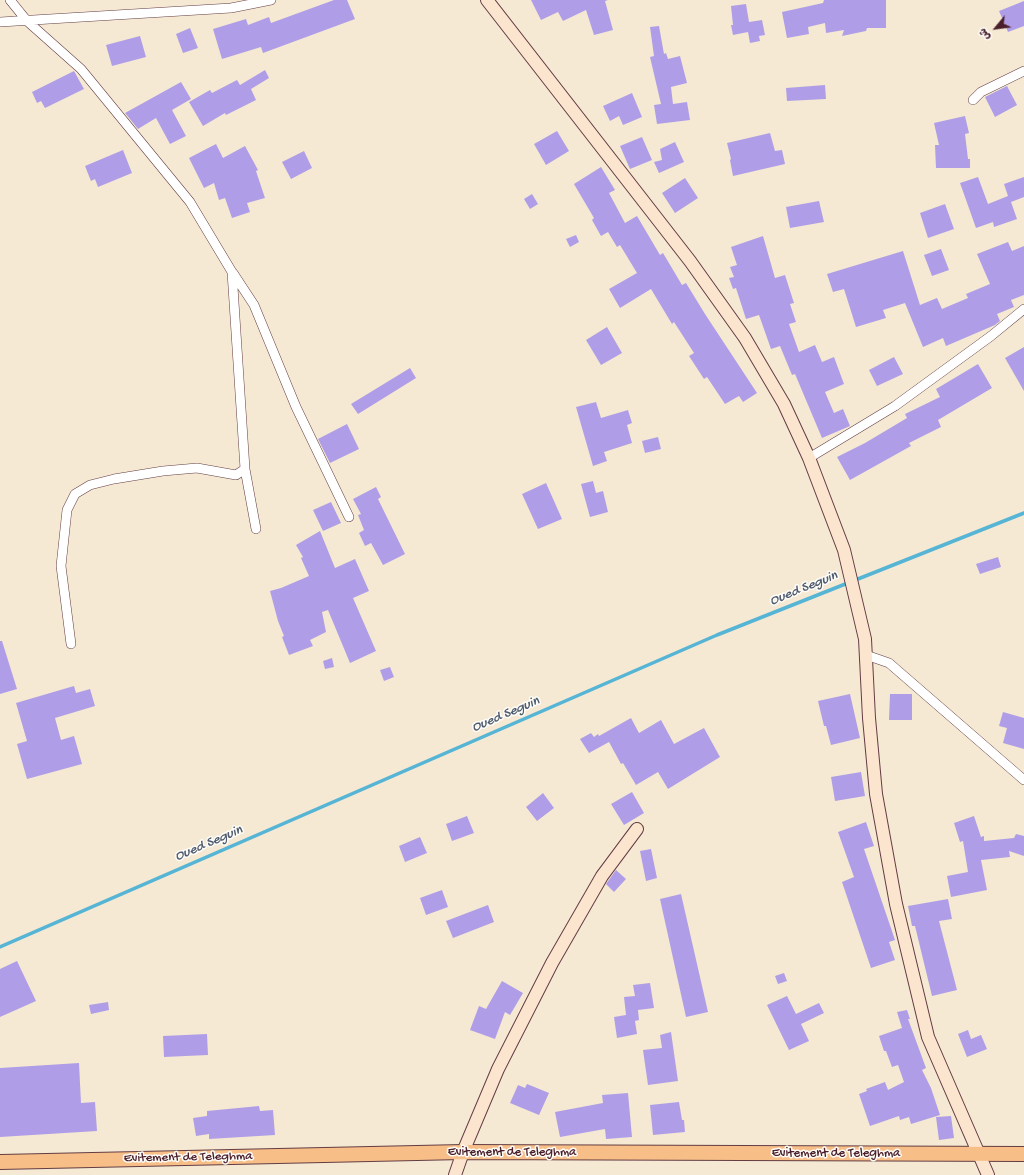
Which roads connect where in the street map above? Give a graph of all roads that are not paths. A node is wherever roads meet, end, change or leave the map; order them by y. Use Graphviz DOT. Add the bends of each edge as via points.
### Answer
graph roads {
  1 [pos="10,0"];
  2 [pos="271,0"];
  3 [pos="487,0"];
  4 [pos="26,21"];
  5 [pos="0,22"];
  6 [pos="1024,71"];
  7 [pos="973,100"];
  8 [pos="232,272"];
  9 [pos="1024,309"];
  10 [pos="809,458"];
  11 [pos="245,469"];
  12 [pos="349,517"];
  13 [pos="256,529"];
  14 [pos="71,644"];
  15 [pos="866,655"];
  16 [pos="1024,780"];
  17 [pos="637,829"];
  18 [pos="462,1152"];
  19 [pos="979,1154"];
  20 [pos="1024,1154"];
  21 [pos="0,1162"];
  22 [pos="454,1175"];
  23 [pos="988,1175"];
  1 -- 4 [label="street"];
  2 -- 4 [label="street" via="231,8"];
  3 -- 10 [label="main road" via="690,261 745,338 784,404"];
  4 -- 5 [label="street"];
  4 -- 8 [label="street" via="80,69 190,202"];
  6 -- 7 [label="street" via="980,92"];
  8 -- 11 [label="street"];
  8 -- 12 [label="street" via="254,305 296,407"];
  9 -- 10 [label="street" via="895,406"];
  10 -- 15 [label="main road" via="844,550 865,639"];
  11 -- 13 [label="street"];
  11 -- 14 [label="street" via="236,475 197,468 163,471 90,485 75,494 67,510 61,566"];
  15 -- 16 [label="street" via="889,663"];
  15 -- 19 [label="main road" via="876,794 896,904 928,1037"];
  17 -- 18 [label="main road" via="602,876 552,963 498,1069"];
  18 -- 19 [label="main road, Evitement de Teleghma"];
  18 -- 21 [label="main road, Evitement de Teleghma"];
  18 -- 22 [label="main road"];
  19 -- 20 [label="main road, Evitement de Teleghma"];
  19 -- 23 [label="main road"];
}
